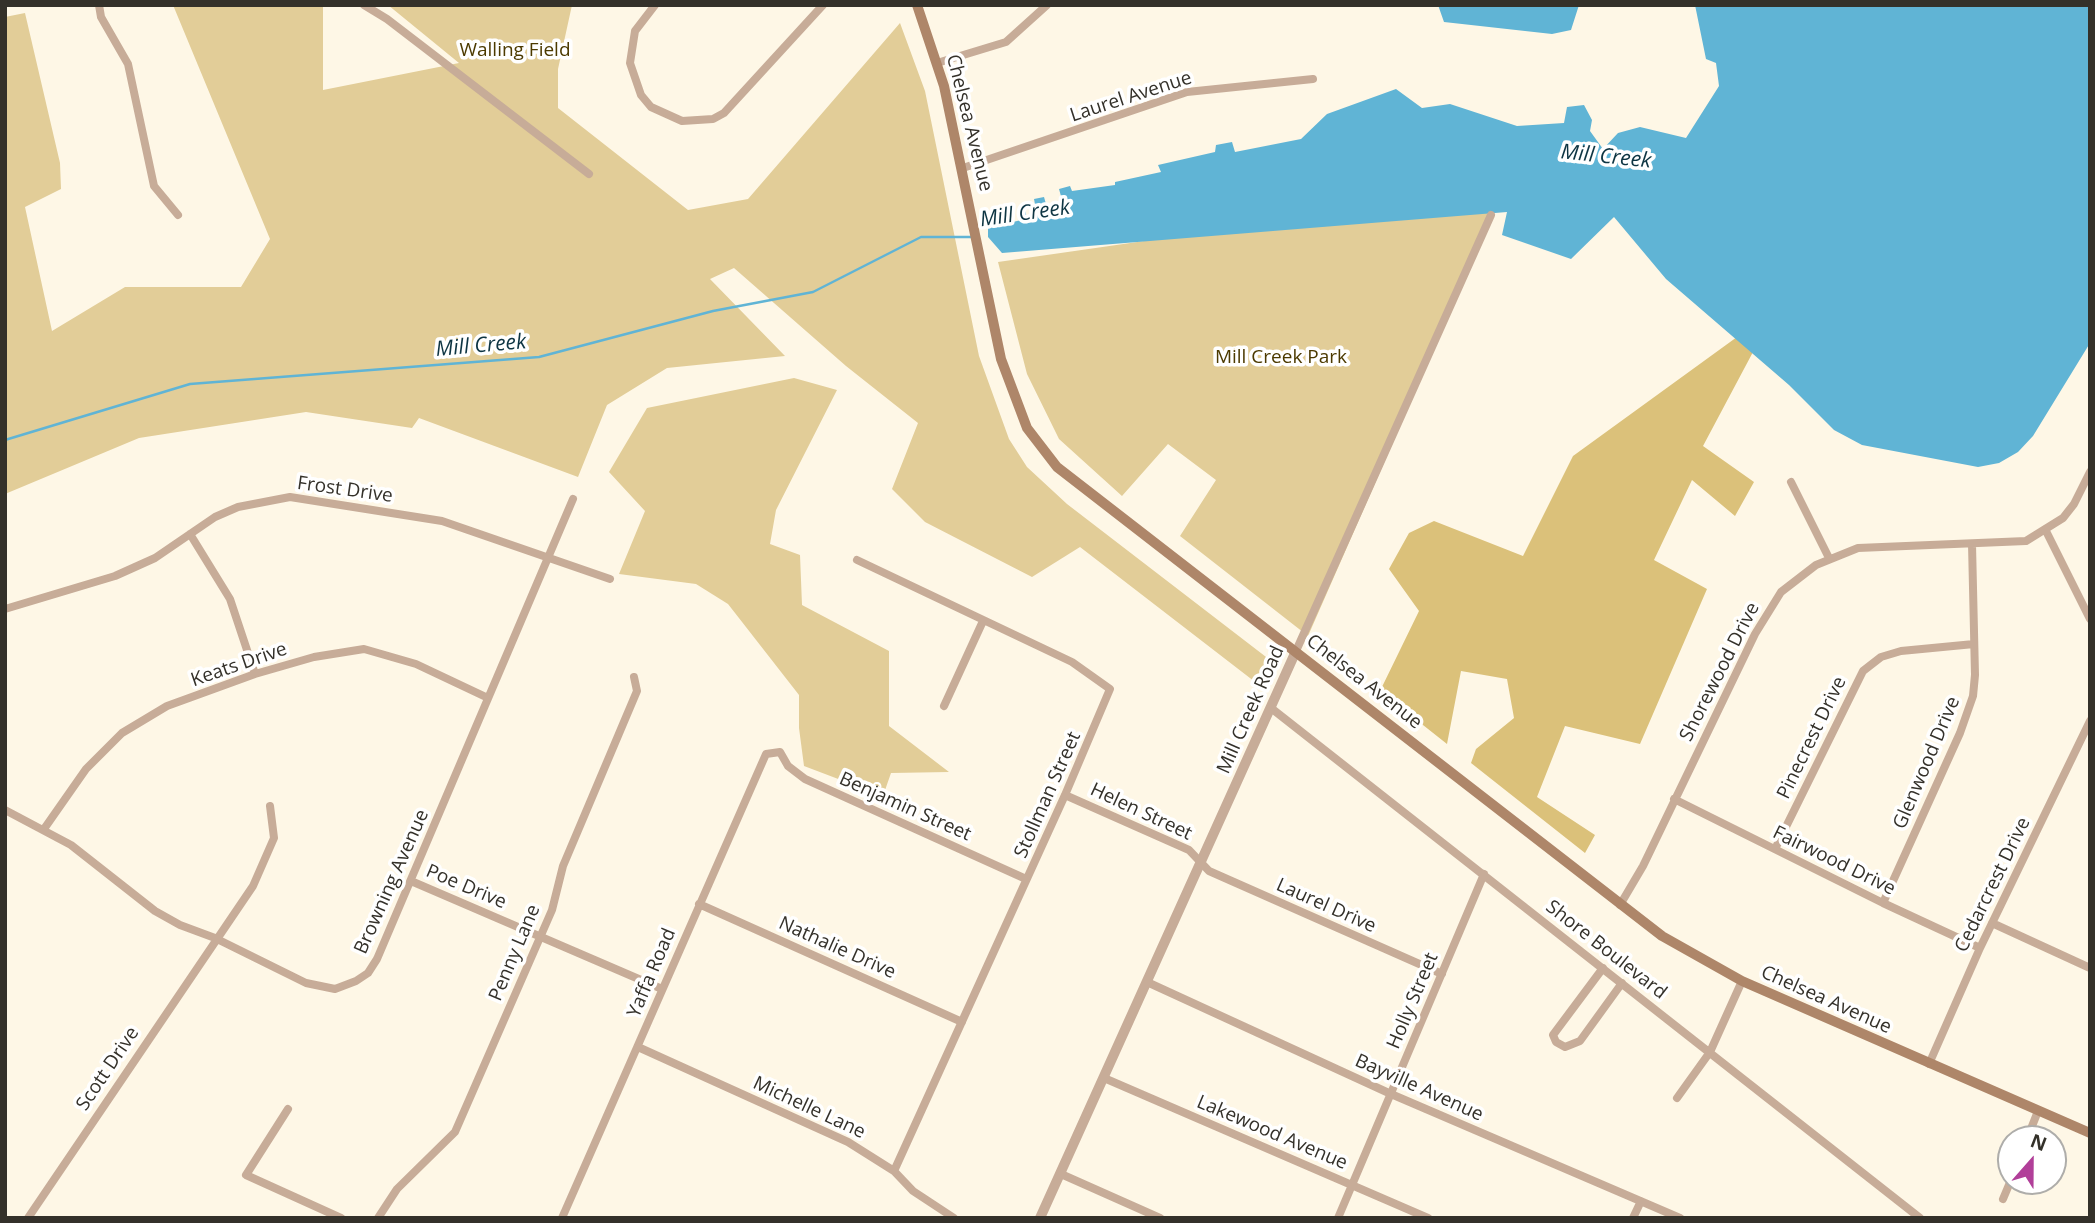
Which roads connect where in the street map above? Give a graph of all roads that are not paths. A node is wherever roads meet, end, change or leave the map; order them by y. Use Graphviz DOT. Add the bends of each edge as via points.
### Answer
graph roads {
  1 [pos="99,5"];
  2 [pos="364,5"];
  3 [pos="655,5"];
  4 [pos="823,5"];
  5 [pos="917,5"];
  6 [pos="1046,5"];
  7 [pos="937,63"];
  8 [pos="1313,79"];
  9 [pos="963,168"];
  10 [pos="589,174"];
  11 [pos="178,215"];
  12 [pos="1491,215"];
  13 [pos="2090,472"];
  14 [pos="1791,482"];
  15 [pos="573,499"];
  16 [pos="2046,531"];
  17 [pos="190,534"];
  18 [pos="1972,544"];
  19 [pos="548,558"];
  20 [pos="1829,558"];
  21 [pos="857,560"];
  22 [pos="610,579"];
  23 [pos="5,609"];
  24 [pos="2090,619"];
  25 [pos="983,621"];
  26 [pos="1975,644"];
  27 [pos="1296,651"];
  28 [pos="255,674"];
  29 [pos="634,677"];
  30 [pos="488,698"];
  31 [pos="944,706"];
  32 [pos="1271,708"];
  33 [pos="2090,721"];
  34 [pos="780,752"];
  35 [pos="1066,795"];
  36 [pos="1674,799"];
  37 [pos="271,806"];
  38 [pos="5,810"];
  39 [pos="44,829"];
  40 [pos="1775,849"];
  41 [pos="1202,861"];
  42 [pos="1484,874"];
  43 [pos="1027,879"];
  44 [pos="411,881"];
  45 [pos="1882,903"];
  46 [pos="699,904"];
  47 [pos="1620,905"];
  48 [pos="1992,923"];
  49 [pos="541,936"];
  50 [pos="215,938"];
  51 [pos="1980,948"];
  52 [pos="2089,967"];
  53 [pos="1603,968"];
  54 [pos="1442,974"];
  55 [pos="1742,981"];
  56 [pos="1147,982"];
  57 [pos="1622,983"];
  58 [pos="662,989"];
  59 [pos="962,1022"];
  60 [pos="638,1047"];
  61 [pos="1710,1052"];
  62 [pos="1928,1064"];
  63 [pos="1104,1078"];
  64 [pos="1391,1094"];
  65 [pos="1677,1098"];
  66 [pos="289,1109"];
  67 [pos="2038,1111"];
  68 [pos="2032,1125"];
  69 [pos="2089,1130"];
  70 [pos="894,1171"];
  71 [pos="1060,1174"];
  72 [pos="1353,1186"];
  73 [pos="2005,1195"];
  74 [pos="2003,1199"];
  75 [pos="1641,1201"];
  76 [pos="27,1218"];
  77 [pos="341,1218"];
  78 [pos="379,1218"];
  79 [pos="562,1218"];
  80 [pos="954,1218"];
  81 [pos="1040,1218"];
  82 [pos="1160,1218"];
  83 [pos="1338,1218"];
  84 [pos="1428,1218"];
  85 [pos="1633,1218"];
  86 [pos="1680,1218"];
  87 [pos="1920,1218"];
  1 -- 11 [label="street" via="101,18 128,64 154,186"];
  2 -- 10 [label="street"];
  3 -- 4 [label="street" via="635,31 630,63 641,95 651,107 682,121 707,121 724,113"];
  5 -- 7 [label="main road, Chelsea Avenue"];
  6 -- 7 [label="street" via="1006,42"];
  7 -- 9 [label="main road, Chelsea Avenue"];
  8 -- 9 [label="street, Laurel Avenue" via="1186,92"];
  9 -- 27 [label="main road, Chelsea Avenue" via="1001,359 1017,407 1040,447 1092,496"];
  12 -- 27 [label="street, Mill Creek Road"];
  13 -- 16 [label="street" via="2074,504"];
  14 -- 20 [label="street"];
  15 -- 19 [label="street, Browning Avenue"];
  16 -- 18 [label="street, Shorewood Drive" via="2026,541"];
  16 -- 24 [label="street"];
  17 -- 19 [label="street, Frost Drive" via="238,507 301,498 442,521"];
  17 -- 23 [label="street, Frost Drive" via="155,558 115,576"];
  17 -- 28 [label="street" via="230,599"];
  18 -- 20 [label="street, Shorewood Drive" via="1879,545"];
  18 -- 26 [label="street, Glenwood Drive"];
  19 -- 22 [label="street, Frost Drive"];
  19 -- 30 [label="street, Browning Avenue"];
  20 -- 36 [label="street, Shorewood Drive" via="1797,578 1772,604"];
  21 -- 25 [label="street, Stollman Street"];
  25 -- 31 [label="street"];
  25 -- 35 [label="street, Stollman Street" via="1072,662 1110,689"];
  26 -- 40 [label="street, Pinecrest Drive" via="1901,651 1881,657 1863,671"];
  26 -- 45 [label="street, Glenwood Drive" via="1968,713"];
  27 -- 32 [label="street, Mill Creek Road"];
  27 -- 47 [label="main road, Chelsea Avenue"];
  28 -- 30 [label="street, Keats Drive" via="364,649 416,664"];
  28 -- 39 [label="street, Keats Drive" via="167,706 122,733 86,769"];
  29 -- 49 [label="street, Penny Lane" via="637,691 563,866"];
  30 -- 44 [label="street, Browning Avenue"];
  32 -- 41 [label="street, Mill Creek Road"];
  32 -- 42 [label="street, Shore Boulevard"];
  33 -- 48 [label="street, Cedarcrest Drive"];
  34 -- 43 [label="street, Benjamin Street" via="788,766 805,779"];
  34 -- 46 [label="street, Yaffa Road" via="766,754 761,762"];
  35 -- 41 [label="street, Helen Street" via="1189,850"];
  35 -- 43 [label="street, Stollman Street"];
  36 -- 40 [label="street, Fairwood Drive"];
  36 -- 47 [label="street, Shorewood Drive"];
  37 -- 50 [label="street, Scott Drive" via="274,838 267,858 253,886"];
  38 -- 39 [label="street, Browning Avenue"];
  39 -- 50 [label="street, Browning Avenue" via="155,911"];
  40 -- 45 [label="street, Fairwood Drive"];
  41 -- 54 [label="street, Laurel Drive" via="1209,872"];
  41 -- 56 [label="street, Mill Creek Road"];
  42 -- 53 [label="street, Shore Boulevard"];
  42 -- 54 [label="street, Holly Street"];
  43 -- 59 [label="street, Stollman Street"];
  44 -- 49 [label="street, Poe Drive"];
  44 -- 50 [label="street, Browning Avenue" via="377,959 368,973 346,986 335,989 306,983"];
  45 -- 51 [label="street, Fairwood Drive"];
  46 -- 58 [label="street, Yaffa Road"];
  46 -- 59 [label="street, Nathalie Drive"];
  47 -- 55 [label="main road, Chelsea Avenue" via="1662,936"];
  48 -- 51 [label="street, Cedarcrest Drive"];
  48 -- 52 [label="street"];
  49 -- 58 [label="street, Poe Drive"];
  49 -- 78 [label="street, Penny Lane" via="455,1132 397,1189"];
  50 -- 76 [label="street, Scott Drive"];
  51 -- 62 [label="street, Cedarcrest Drive"];
  53 -- 57 [label="street, Shore Boulevard"];
  53 -- 57 [label="street" via="1553,1035 1556,1042 1565,1047 1580,1041"];
  54 -- 64 [label="street, Holly Street"];
  55 -- 61 [label="street"];
  55 -- 62 [label="main road, Chelsea Avenue"];
  56 -- 63 [label="street, Mill Creek Road"];
  56 -- 64 [label="street, Bayville Avenue"];
  57 -- 61 [label="street, Shore Boulevard"];
  58 -- 60 [label="street, Yaffa Road"];
  59 -- 70 [label="street, Stollman Street"];
  60 -- 70 [label="street, Michelle Lane" via="848,1142"];
  60 -- 79 [label="street, Yaffa Road"];
  61 -- 65 [label="street"];
  61 -- 87 [label="street, Shore Boulevard"];
  62 -- 67 [label="main road, Chelsea Avenue"];
  63 -- 71 [label="street, Mill Creek Road"];
  63 -- 72 [label="street, Lakewood Avenue"];
  64 -- 72 [label="street, Holly Street"];
  64 -- 75 [label="street, Bayville Avenue"];
  66 -- 77 [label="street" via="246,1175"];
  67 -- 68 [label="street"];
  67 -- 69 [label="main road, Chelsea Avenue"];
  70 -- 80 [label="street, Michelle Lane"];
  71 -- 81 [label="street, Mill Creek Road"];
  71 -- 82 [label="street"];
  72 -- 83 [label="street, Holly Street"];
  72 -- 84 [label="street, Lakewood Avenue"];
  73 -- 74 [label="street"];
  75 -- 85 [label="street"];
  75 -- 86 [label="street, Bayville Avenue"];
}
